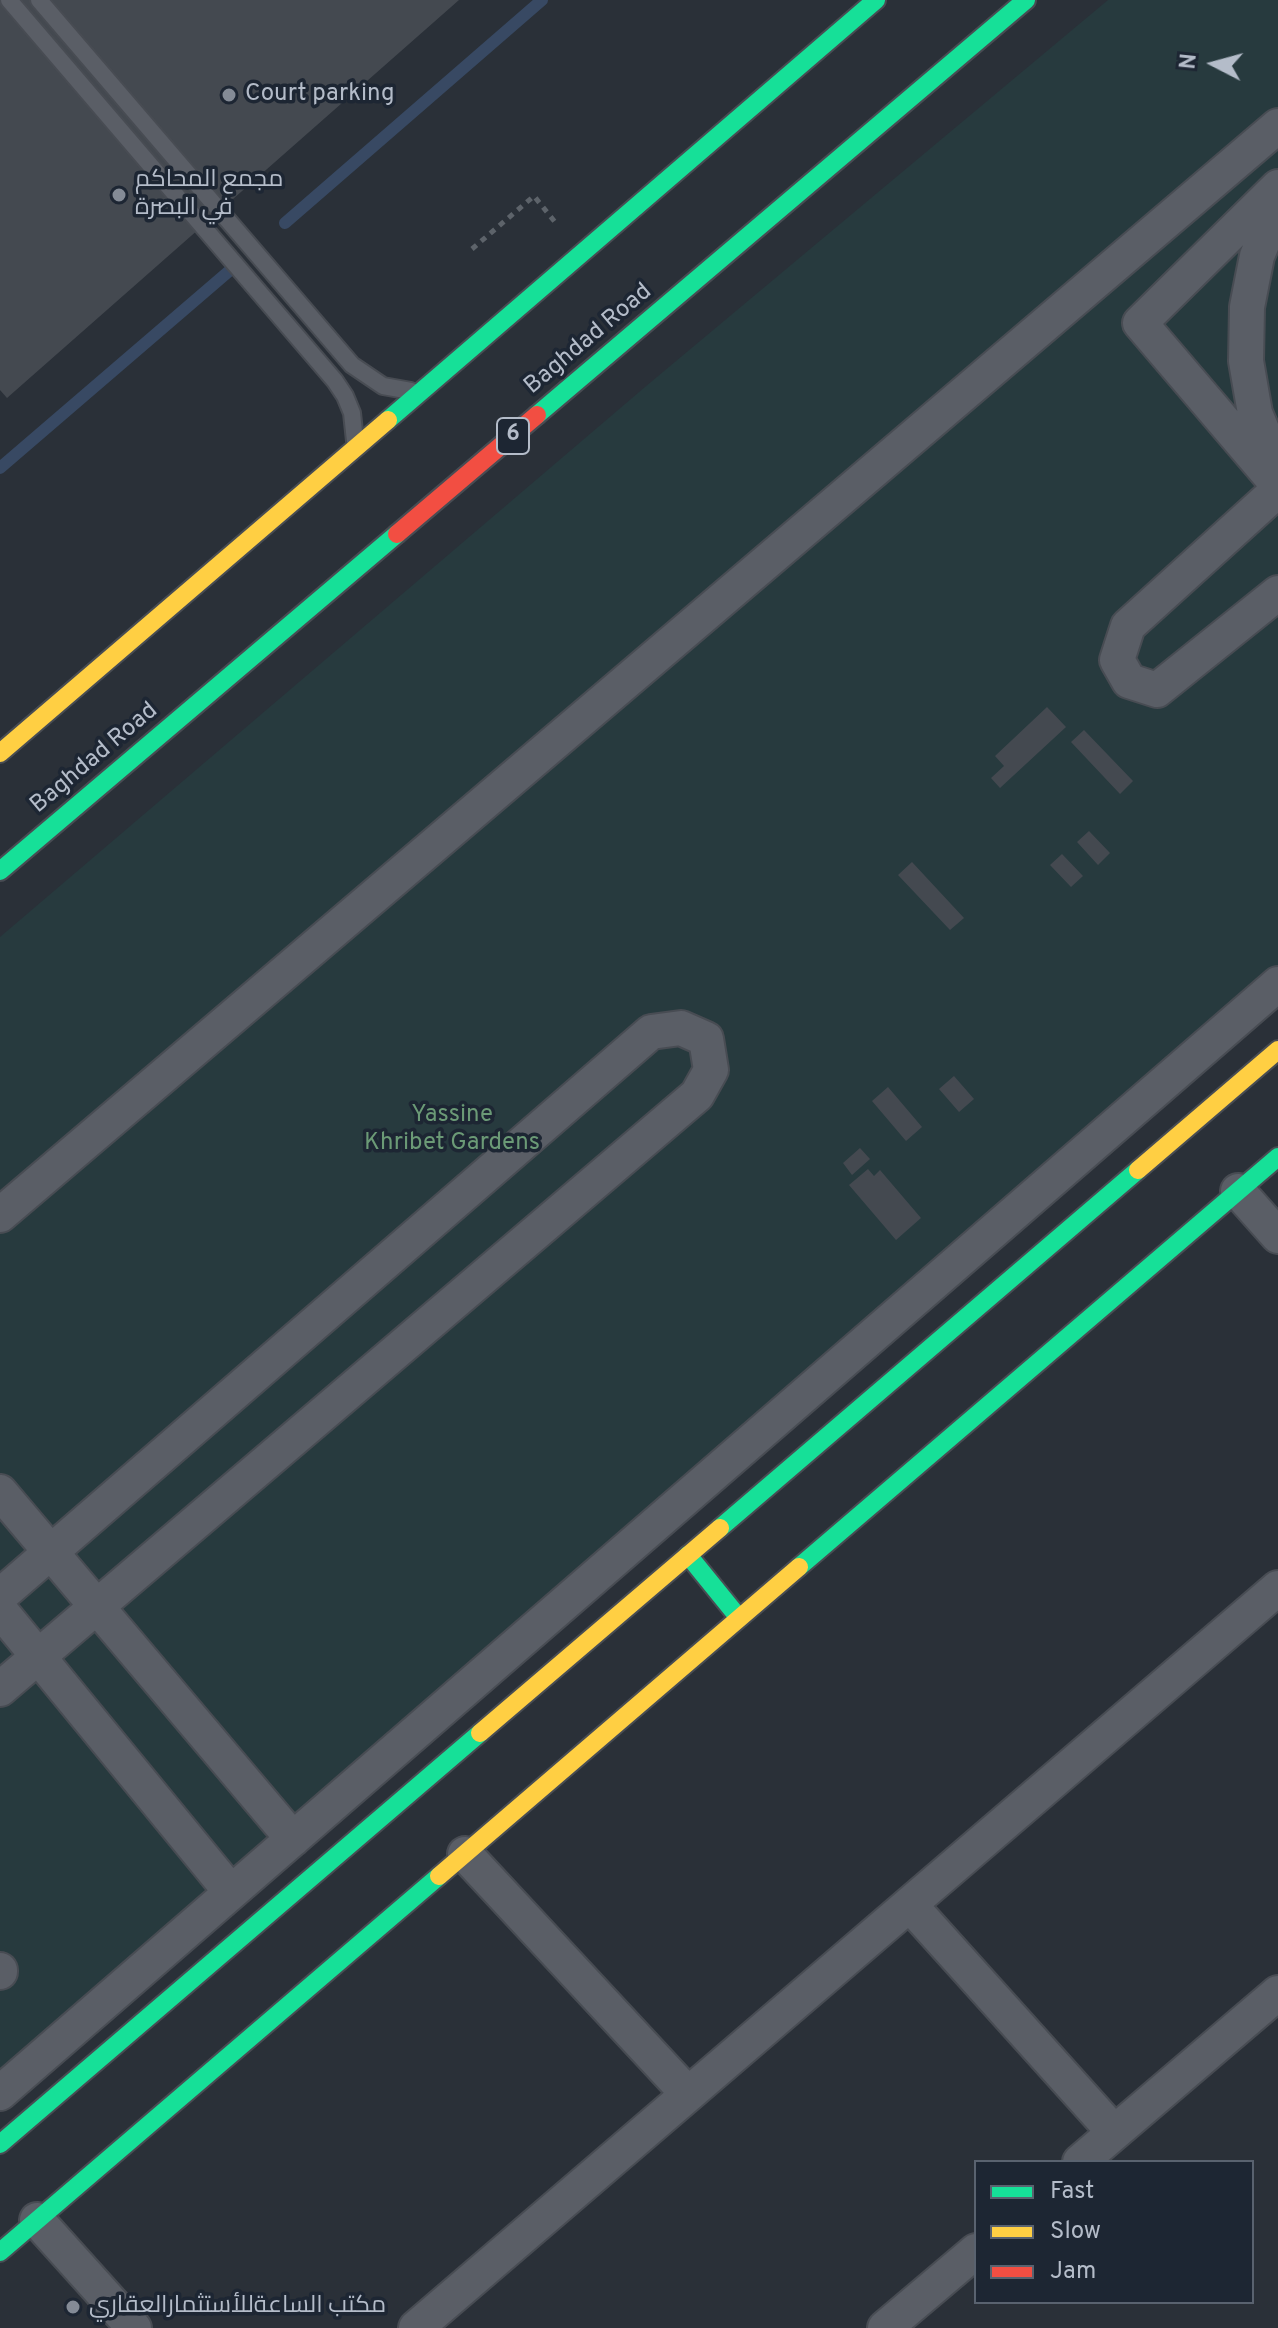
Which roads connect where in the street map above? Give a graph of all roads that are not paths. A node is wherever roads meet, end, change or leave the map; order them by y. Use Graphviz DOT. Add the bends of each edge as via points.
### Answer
graph roads {
  1 [pos="9,0"];
  2 [pos="39,0"];
  3 [pos="876,0"];
  4 [pos="1026,0"];
  5 [pos="1278,126"];
  6 [pos="1278,187"];
  7 [pos="1278,205"];
  8 [pos="421,392"];
  9 [pos="355,448"];
  10 [pos="1276,478"];
  11 [pos="1278,593"];
  12 [pos="0,753"];
  13 [pos="0,871"];
  14 [pos="1278,984"];
  15 [pos="1278,1050"];
  16 [pos="1278,1157"];
  17 [pos="1238,1191"];
  18 [pos="0,1215"];
  19 [pos="1278,1236"];
  20 [pos="0,1492"];
  21 [pos="51,1552"];
  22 [pos="688,1555"];
  23 [pos="1278,1588"];
  24 [pos="0,1596"];
  25 [pos="97,1606"];
  26 [pos="0,1610"];
  27 [pos="739,1618"];
  28 [pos="38,1656"];
  29 [pos="0,1689"];
  30 [pos="293,1839"];
  31 [pos="465,1854"];
  32 [pos="231,1892"];
  33 [pos="910,1905"];
  34 [pos="1278,1993"];
  35 [pos="0,2093"];
  36 [pos="688,2094"];
  37 [pos="1114,2132"];
  38 [pos="0,2144"];
  39 [pos="1082,2160"];
  40 [pos="37,2220"];
  41 [pos="0,2252"];
  42 [pos="974,2253"];
  43 [pos="887,2327"];
  44 [pos="134,2328"];
  45 [pos="416,2328"];
  1 -- 9 [label="lane" via="335,381 352,413"];
  2 -- 8 [label="lane" via="352,365 383,386"];
  3 -- 8 [label="main road"];
  4 -- 13 [label="main road, Baghdad Road / 6"];
  5 -- 18 [label="street"];
  6 -- 10 [label="street" via="1140,323"];
  7 -- 10 [label="street" via="1257,256 1247,307 1246,361 1255,413"];
  8 -- 9 [label="main road"];
  9 -- 12 [label="main road"];
  10 -- 11 [label="street" via="1128,626 1117,660 1129,681 1157,690"];
  14 -- 30 [label="street"];
  15 -- 22 [label="main road"];
  16 -- 17 [label="main road"];
  17 -- 19 [label="street"];
  17 -- 27 [label="main road"];
  20 -- 21 [label="street"];
  21 -- 24 [label="street"];
  21 -- 25 [label="street"];
  21 -- 25 [label="street" via="651,1032 681,1028 706,1039 711,1070 697,1095"];
  22 -- 27 [label="main road"];
  22 -- 38 [label="main road"];
  23 -- 33 [label="street"];
  25 -- 28 [label="street"];
  25 -- 30 [label="street"];
  26 -- 28 [label="street"];
  27 -- 31 [label="main road"];
  28 -- 29 [label="street"];
  28 -- 32 [label="street"];
  30 -- 32 [label="street"];
  31 -- 36 [label="street"];
  31 -- 40 [label="main road"];
  32 -- 35 [label="street"];
  33 -- 36 [label="street"];
  33 -- 37 [label="street"];
  34 -- 37 [label="street"];
  36 -- 45 [label="street"];
  37 -- 39 [label="street"];
  40 -- 41 [label="main road"];
  40 -- 44 [label="street"];
  42 -- 43 [label="street"];
}
